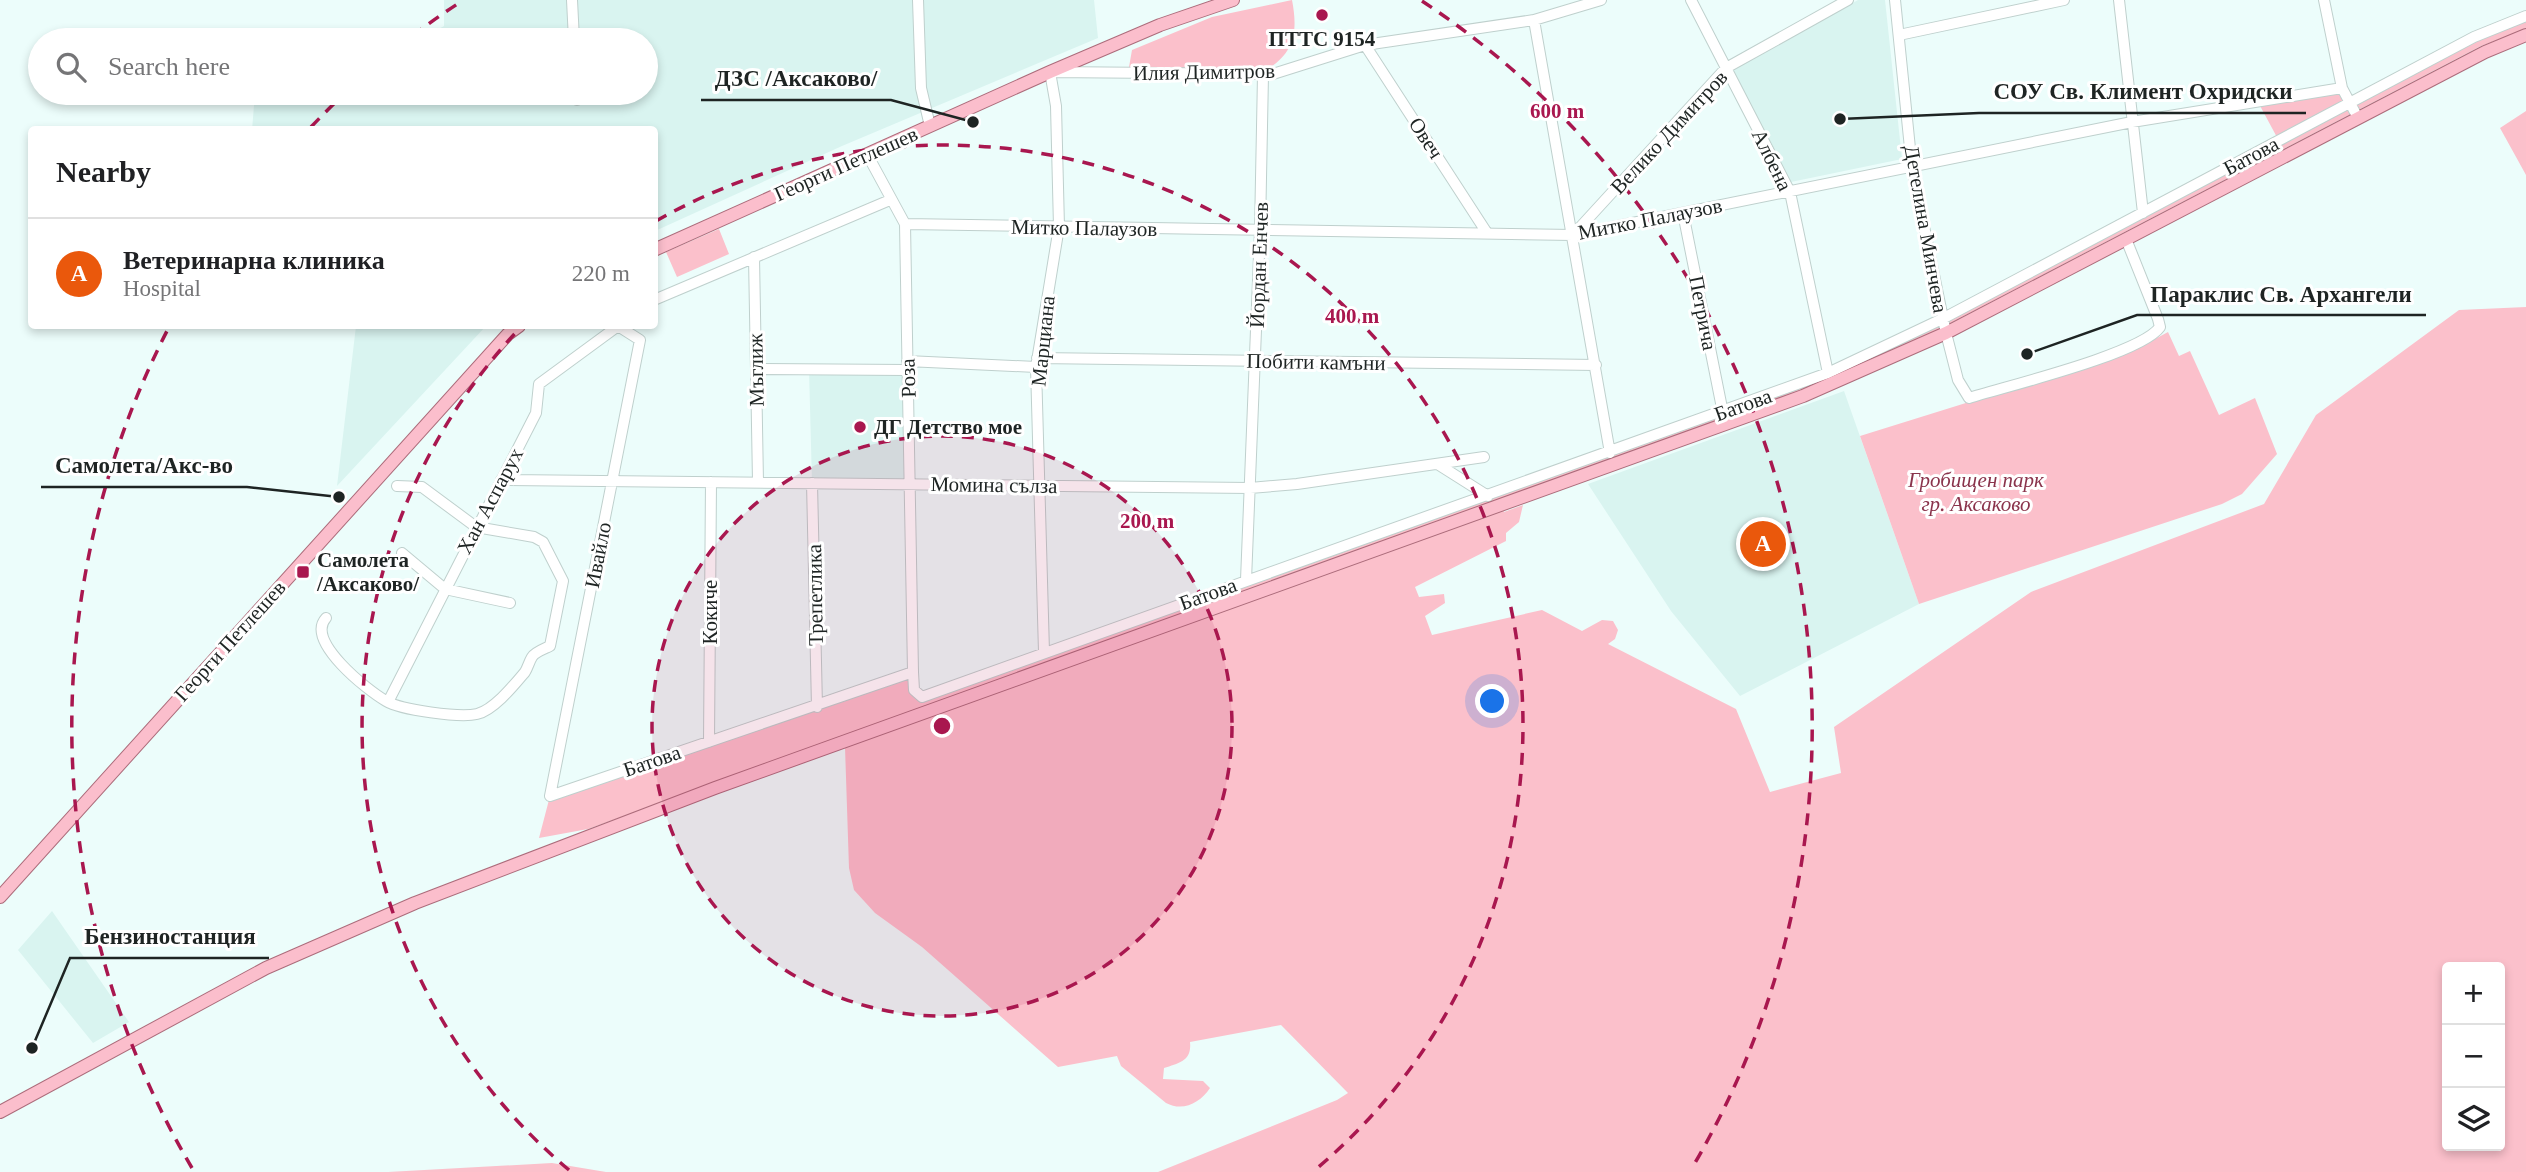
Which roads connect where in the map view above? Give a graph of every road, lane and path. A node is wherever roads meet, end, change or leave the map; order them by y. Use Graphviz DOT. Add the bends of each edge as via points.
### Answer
graph roads {
  1 [pos="572,0"];
  2 [pos="918,0"];
  3 [pos="1233,0"];
  4 [pos="1601,0"];
  5 [pos="1691,0"];
  6 [pos="1848,0"];
  7 [pos="1895,0"];
  8 [pos="2064,0"];
  9 [pos="2119,0"];
  10 [pos="2324,0"];
  11 [pos="2526,16"];
  12 [pos="1534,20"];
  13 [pos="573,28"];
  14 [pos="1899,35"];
  15 [pos="2526,35"];
  16 [pos="1364,45"];
  17 [pos="1726,68"];
  18 [pos="1050,72"];
  19 [pos="1263,75"];
  20 [pos="2342,88"];
  21 [pos="2350,104"];
  22 [pos="2358,118"];
  23 [pos="2132,122"];
  24 [pos="930,127"];
  25 [pos="867,154"];
  26 [pos="1912,168"];
  27 [pos="1790,192"];
  28 [pos="890,200"];
  29 [pos="1683,213"];
  30 [pos="2143,213"];
  31 [pos="905,224"];
  32 [pos="1059,228"];
  33 [pos="1260,230"];
  34 [pos="1487,233"];
  35 [pos="1573,235"];
  36 [pos="2126,239"];
  37 [pos="658,248"];
  38 [pos="754,257"];
  39 [pos="658,298"];
  40 [pos="1942,319"];
  41 [pos="516,329"];
  42 [pos="614,329"];
  43 [pos="623,329"];
  44 [pos="1945,333"];
  45 [pos="1255,362"];
  46 [pos="1036,363"];
  47 [pos="1596,365"];
  48 [pos="907,366"];
  49 [pos="756,369"];
  50 [pos="1828,373"];
  51 [pos="1723,412"];
  52 [pos="1610,453"];
  53 [pos="1484,457"];
  54 [pos="1439,465"];
  55 [pos="501,480"];
  56 [pos="613,481"];
  57 [pos="711,482"];
  58 [pos="758,482"];
  59 [pos="812,483"];
  60 [pos="911,483"];
  61 [pos="397,486"];
  62 [pos="1039,486"];
  63 [pos="1250,488"];
  64 [pos="1488,496"];
  65 [pos="476,527"];
  66 [pos="402,553"];
  67 [pos="1245,580"];
  68 [pos="445,589"];
  69 [pos="510,603"];
  70 [pos="326,618"];
  71 [pos="1044,652"];
  72 [pos="913,672"];
  73 [pos="917,696"];
  74 [pos="388,702"];
  75 [pos="817,707"];
  76 [pos="709,742"];
  77 [pos="550,796"];
  78 [pos="0,897"];
  79 [pos="0,1112"];
  1 -- 13 [label="street"];
  2 -- 24 [label="street" via="921,88"];
  3 -- 18 [label="main road, Георги Петлешев"];
  4 -- 12 [label="street, Илия Димитров"];
  5 -- 17 [label="street, Албена"];
  6 -- 17 [label="street, Велико Димитров"];
  7 -- 14 [label="street, Детелина Минчева"];
  8 -- 14 [label="street"];
  9 -- 23 [label="street"];
  10 -- 20 [label="street"];
  11 -- 21 [label="street, Батова" via="2474,37"];
  12 -- 16 [label="street, Илия Димитров"];
  12 -- 35 [label="street"];
  14 -- 26 [label="street, Детелина Минчева"];
  15 -- 22 [label="main road"];
  16 -- 19 [label="street, Илия Димитров"];
  16 -- 34 [label="street, Овеч"];
  17 -- 27 [label="street, Албена"];
  17 -- 35 [label="street, Велико Димитров"];
  18 -- 19 [label="street, Илия Димитров"];
  18 -- 24 [label="main road, Георги Петлешев"];
  18 -- 32 [label="street, Марциана" via="1056,107"];
  19 -- 33 [label="street, Йордан Енчев"];
  20 -- 21 [label="street"];
  20 -- 23 [label="street, Митко Палаузов"];
  21 -- 22 [label="street"];
  21 -- 30 [label="street, Батова"];
  22 -- 36 [label="main road"];
  23 -- 26 [label="street, Митко Палаузов"];
  23 -- 30 [label="street"];
  24 -- 25 [label="main road, Георги Петлешев"];
  25 -- 28 [label="street"];
  25 -- 37 [label="main road, Георги Петлешев"];
  26 -- 27 [label="street, Митко Палаузов"];
  26 -- 40 [label="street, Детелина Минчева"];
  27 -- 29 [label="street, Митко Палаузов"];
  27 -- 50 [label="street, Албена"];
  28 -- 31 [label="street"];
  28 -- 38 [label="street"];
  29 -- 35 [label="street, Митко Палаузов"];
  29 -- 51 [label="street, Петрича"];
  30 -- 40 [label="street, Батова"];
  31 -- 32 [label="street, Митко Палаузов"];
  31 -- 48 [label="street, Роза"];
  32 -- 33 [label="street, Митко Палаузов"];
  32 -- 46 [label="street, Марциана"];
  33 -- 34 [label="street, Митко Палаузов"];
  33 -- 45 [label="street, Йордан Енчев"];
  34 -- 35 [label="street, Митко Палаузов"];
  35 -- 47 [label="street"];
  36 -- 44 [label="main road"];
  36 -- 44 [label="street, Детелина Минчева" via="2160,327 2147,339 1969,398 1958,380"];
  38 -- 39 [label="street"];
  38 -- 49 [label="street, Мъглиж"];
  40 -- 44 [label="street, Детелина Минчева"];
  40 -- 50 [label="street, Батова"];
  41 -- 78 [label="main road, Георги Петлешев"];
  42 -- 55 [label="street, Хан Аспарух" via="539,384 536,413"];
  43 -- 56 [label="street, Ивайло" via="640,340"];
  44 -- 79 [label="main road" via="1803,396 715,788 415,903 266,968"];
  45 -- 46 [label="street, Побити камъни"];
  45 -- 47 [label="street, Побити камъни"];
  45 -- 63 [label="street, Йордан Енчев"];
  46 -- 48 [label="street, Побити камъни"];
  46 -- 62 [label="street, Марциана"];
  47 -- 52 [label="street"];
  48 -- 49 [label="street, Побити камъни"];
  48 -- 60 [label="street, Роза"];
  49 -- 58 [label="street, Мъглиж"];
  50 -- 51 [label="street, Батова"];
  51 -- 52 [label="street, Батова"];
  52 -- 64 [label="street, Батова"];
  53 -- 54 [label="street, Момина сълза"];
  54 -- 63 [label="street, Момина сълза"];
  54 -- 64 [label="street"];
  55 -- 56 [label="street, Момина сълза"];
  55 -- 65 [label="street, Хан Аспарух"];
  56 -- 57 [label="street, Момина сълза"];
  56 -- 77 [label="street, Ивайло"];
  57 -- 58 [label="street, Момина сълза"];
  57 -- 76 [label="street, Кокиче"];
  58 -- 59 [label="street, Момина сълза"];
  59 -- 60 [label="street, Момина сълза"];
  59 -- 75 [label="street, Трепетлика"];
  60 -- 62 [label="street, Момина сълза"];
  60 -- 72 [label="street, Роза"];
  61 -- 65 [label="street" via="422,487"];
  62 -- 63 [label="street, Момина сълза"];
  62 -- 71 [label="street, Марциана"];
  63 -- 67 [label="street, Йордан Енчев"];
  64 -- 67 [label="street, Батова"];
  65 -- 68 [label="street, Хан Аспарух"];
  65 -- 74 [label="street" via="540,539 561,576 550,646 533,655 526,671 491,706 476,714"];
  66 -- 68 [label="street"];
  67 -- 71 [label="street, Батова"];
  68 -- 69 [label="street"];
  68 -- 74 [label="street, Хан Аспарух"];
  70 -- 74 [label="street" via="320,626 321,636 345,670"];
  71 -- 73 [label="street, Батова"];
  72 -- 73 [label="street, Роза"];
  72 -- 75 [label="street, Батова"];
  75 -- 76 [label="street, Батова"];
  76 -- 77 [label="street, Батова"];
}
